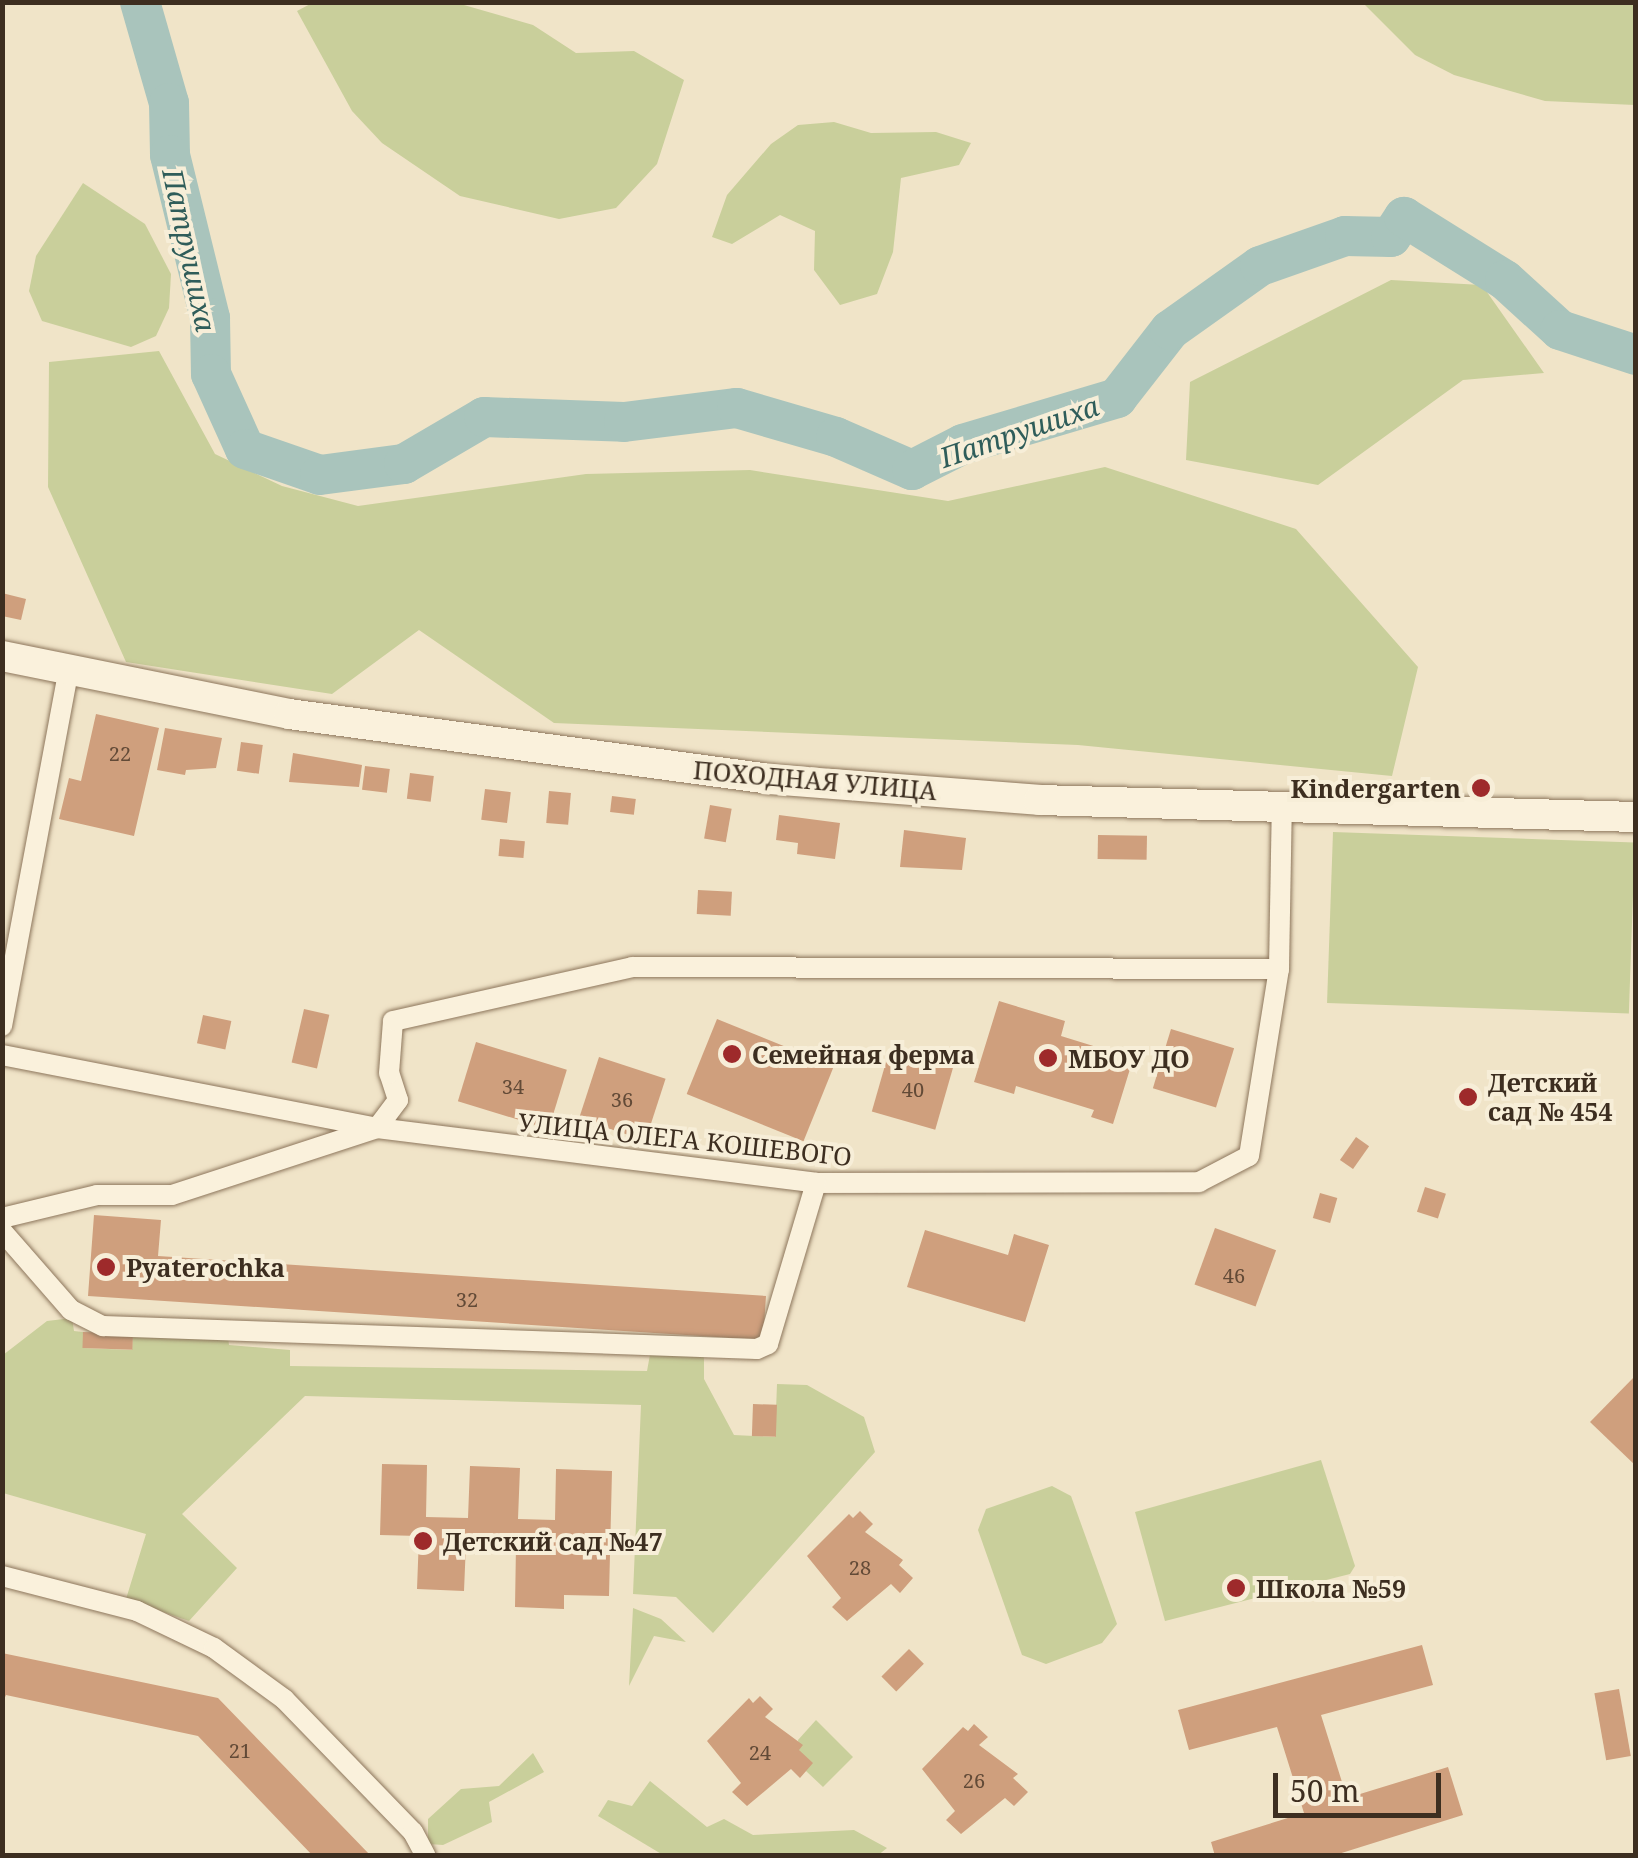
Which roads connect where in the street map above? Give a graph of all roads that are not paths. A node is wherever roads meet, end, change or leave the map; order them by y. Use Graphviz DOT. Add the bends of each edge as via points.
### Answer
graph roads {
  1 [pos="2,656"];
  2 [pos="68,672"];
  3 [pos="1282,805"];
  4 [pos="1636,817"];
  5 [pos="1280,969"];
  6 [pos="2,1026"];
  7 [pos="2,1054"];
  8 [pos="377,1128"];
  9 [pos="816,1183"];
  10 [pos="2,1218"];
  11 [pos="2,1231"];
  12 [pos="2,1576"];
  13 [pos="426,1856"];
  1 -- 2 [label="main road, ПОХОДНАЯ УЛИЦА"];
  2 -- 3 [label="main road, ПОХОДНАЯ УЛИЦА" via="288,714 768,779 1039,800"];
  2 -- 6 [label="street"];
  3 -- 4 [label="main road, ПОХОДНАЯ УЛИЦА"];
  3 -- 5 [label="street, УЛИЦА ОЛЕГА КОШЕВОГО"];
  5 -- 8 [label="street" via="632,968 394,1021 388,1072 398,1100"];
  5 -- 9 [label="street, УЛИЦА ОЛЕГА КОШЕВОГО" via="1249,1156 1199,1182"];
  7 -- 8 [label="street, УЛИЦА ОЛЕГА КОШЕВОГО"];
  8 -- 9 [label="street, УЛИЦА ОЛЕГА КОШЕВОГО"];
  8 -- 10 [label="street" via="172,1194 97,1195"];
  9 -- 11 [label="street" via="768,1344 757,1349 103,1326 71,1310"];
  12 -- 13 [label="street" via="137,1611 214,1648 284,1699 413,1832"];
}
